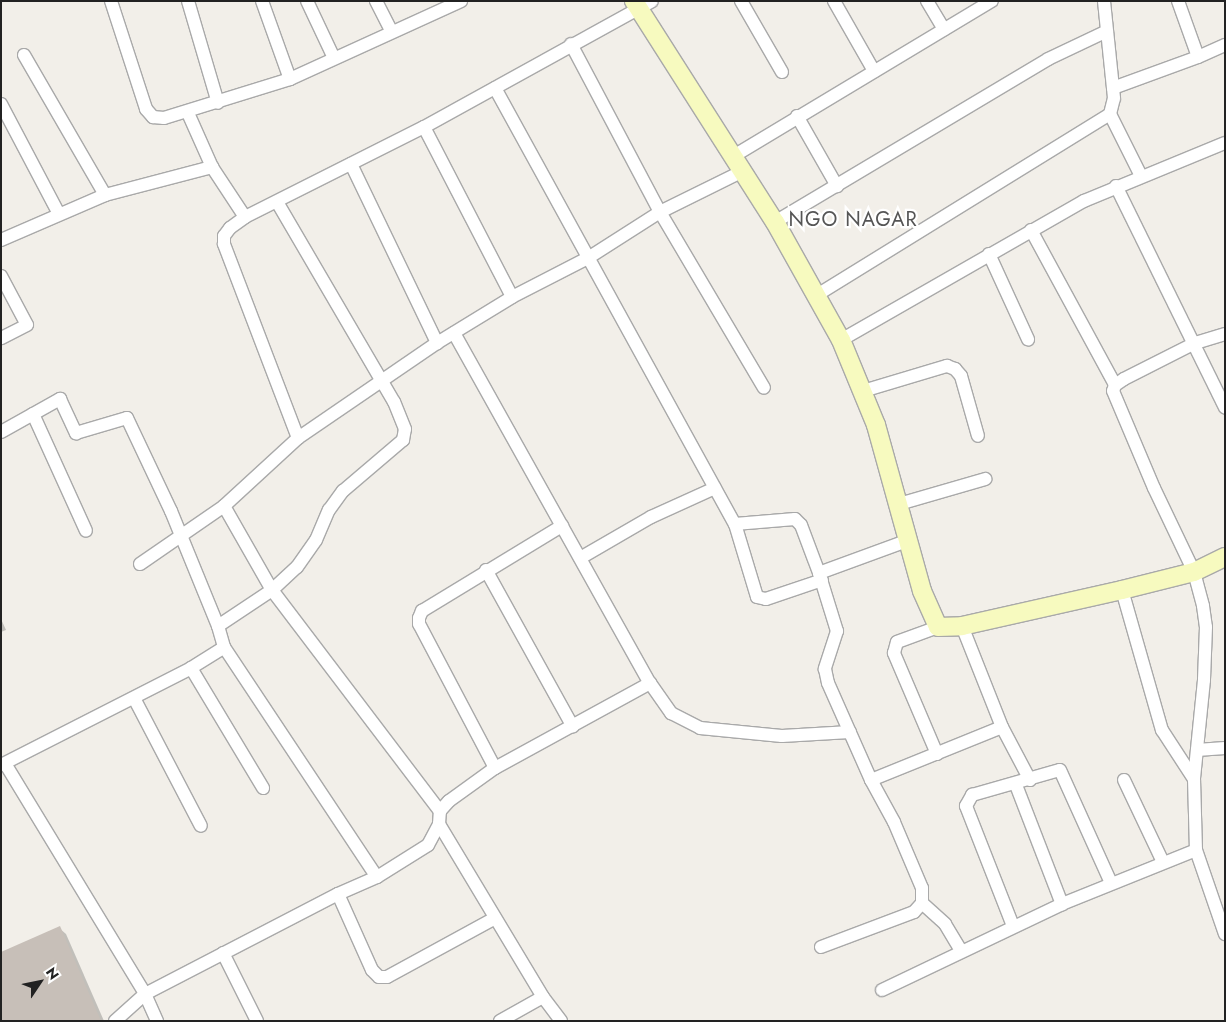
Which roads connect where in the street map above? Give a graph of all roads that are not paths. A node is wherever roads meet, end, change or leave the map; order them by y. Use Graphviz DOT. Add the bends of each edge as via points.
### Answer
graph roads {
  1 [pos="111,1"];
  2 [pos="188,1"];
  3 [pos="262,1"];
  4 [pos="307,1"];
  5 [pos="376,1"];
  6 [pos="461,1"];
  7 [pos="741,1"];
  8 [pos="834,1"];
  9 [pos="927,1"];
  10 [pos="992,1"];
  11 [pos="1104,1"];
  12 [pos="1178,1"];
  13 [pos="641,4"];
  14 [pos="944,30"];
  15 [pos="390,31"];
  16 [pos="1107,31"];
  17 [pos="571,44"];
  18 [pos="1225,45"];
  19 [pos="24,55"];
  20 [pos="334,58"];
  21 [pos="1198,58"];
  22 [pos="874,71"];
  23 [pos="782,72"];
  24 [pos="290,79"];
  25 [pos="495,88"];
  26 [pos="1112,88"];
  27 [pos="218,103"];
  28 [pos="1,104"];
  29 [pos="188,113"];
  30 [pos="1110,114"];
  31 [pos="797,116"];
  32 [pos="6,126"];
  33 [pos="424,127"];
  34 [pos="1225,143"];
  35 [pos="351,164"];
  36 [pos="737,165"];
  37 [pos="212,167"];
  38 [pos="1141,176"];
  39 [pos="837,186"];
  40 [pos="1116,186"];
  41 [pos="105,195"];
  42 [pos="276,202"];
  43 [pos="660,212"];
  44 [pos="59,214"];
  45 [pos="245,217"];
  46 [pos="775,222"];
  47 [pos="1031,230"];
  48 [pos="1,240"];
  49 [pos="988,254"];
  50 [pos="588,258"];
  51 [pos="1,276"];
  52 [pos="817,294"];
  53 [pos="512,297"];
  54 [pos="454,333"];
  55 [pos="1225,334"];
  56 [pos="1,338"];
  57 [pos="1028,339"];
  58 [pos="841,340"];
  59 [pos="1194,343"];
  60 [pos="437,344"];
  61 [pos="382,380"];
  62 [pos="1115,385"];
  63 [pos="764,388"];
  64 [pos="863,391"];
  65 [pos="1225,408"];
  66 [pos="33,414"];
  67 [pos="1,432"];
  68 [pos="978,436"];
  69 [pos="298,438"];
  70 [pos="985,479"];
  71 [pos="715,488"];
  72 [pos="899,504"];
  73 [pos="224,506"];
  74 [pos="735,524"];
  75 [pos="562,526"];
  76 [pos="86,531"];
  77 [pos="182,537"];
  78 [pos="909,540"];
  79 [pos="582,558"];
  80 [pos="1225,558"];
  81 [pos="140,564"];
  82 [pos="486,570"];
  83 [pos="1194,572"];
  84 [pos="820,576"];
  85 [pos="272,590"];
  86 [pos="1122,590"];
  87 [pos="218,626"];
  88 [pos="962,626"];
  89 [pos="938,627"];
  90 [pos="224,647"];
  91 [pos="191,668"];
  92 [pos="650,683"];
  93 [pos="134,698"];
  94 [pos="1002,726"];
  95 [pos="573,727"];
  96 [pos="850,732"];
  97 [pos="1225,748"];
  98 [pos="1197,750"];
  99 [pos="938,754"];
  100 [pos="4,765"];
  101 [pos="496,768"];
  102 [pos="1194,779"];
  103 [pos="871,780"];
  104 [pos="1030,780"];
  105 [pos="1124,780"];
  106 [pos="1016,785"];
  107 [pos="263,788"];
  108 [pos="440,818"];
  109 [pos="201,826"];
  110 [pos="1196,850"];
  111 [pos="1163,862"];
  112 [pos="377,877"];
  113 [pos="1111,883"];
  114 [pos="338,894"];
  115 [pos="922,903"];
  116 [pos="1062,904"];
  117 [pos="495,918"];
  118 [pos="1013,926"];
  119 [pos="1225,934"];
  120 [pos="821,947"];
  121 [pos="962,951"];
  122 [pos="223,953"];
  123 [pos="882,990"];
  124 [pos="145,994"];
  125 [pos="543,997"];
  126 [pos="115,1021"];
  127 [pos="157,1021"];
  128 [pos="257,1021"];
  129 [pos="500,1021"];
  130 [pos="560,1021"];
  1 -- 29 [label="street" via="146,109 152,117"];
  2 -- 27 [label="street"];
  3 -- 24 [label="street"];
  4 -- 20 [label="street"];
  5 -- 15 [label="street"];
  6 -- 15 [label="street"];
  7 -- 23 [label="street"];
  8 -- 22 [label="street"];
  9 -- 14 [label="street"];
  10 -- 14 [label="street"];
  11 -- 16 [label="street"];
  12 -- 21 [label="street"];
  13 -- 17 [label="street"];
  13 -- 36 [label="street"];
  14 -- 22 [label="street"];
  15 -- 20 [label="street"];
  16 -- 26 [label="street"];
  16 -- 39 [label="street" via="1048,59"];
  17 -- 25 [label="street"];
  17 -- 43 [label="street"];
  18 -- 21 [label="street"];
  19 -- 41 [label="street"];
  20 -- 24 [label="street"];
  21 -- 26 [label="street"];
  22 -- 31 [label="street"];
  24 -- 27 [label="street"];
  25 -- 33 [label="street"];
  25 -- 50 [label="street"];
  26 -- 30 [label="street" via="1114,107"];
  27 -- 29 [label="street"];
  28 -- 32 [label="street"];
  29 -- 37 [label="street"];
  30 -- 38 [label="street"];
  30 -- 52 [label="street"];
  31 -- 36 [label="street"];
  31 -- 39 [label="street"];
  32 -- 44 [label="street"];
  33 -- 35 [label="street"];
  33 -- 53 [label="street"];
  34 -- 38 [label="street"];
  35 -- 42 [label="street"];
  35 -- 60 [label="street"];
  36 -- 43 [label="street"];
  36 -- 46 [label="street"];
  37 -- 41 [label="street"];
  37 -- 45 [label="street"];
  38 -- 40 [label="street"];
  39 -- 46 [label="street"];
  40 -- 47 [label="street"];
  40 -- 59 [label="street"];
  41 -- 44 [label="street"];
  42 -- 45 [label="street"];
  42 -- 61 [label="street"];
  43 -- 50 [label="street"];
  43 -- 63 [label="street"];
  44 -- 48 [label="street"];
  45 -- 69 [label="street" via="230,228 224,236 224,244"];
  46 -- 52 [label="street"];
  47 -- 49 [label="street"];
  47 -- 62 [label="street"];
  49 -- 57 [label="street"];
  49 -- 58 [label="street"];
  50 -- 53 [label="street"];
  50 -- 71 [label="street"];
  51 -- 56 [label="street" via="27,325"];
  52 -- 58 [label="street"];
  53 -- 54 [label="street"];
  54 -- 60 [label="street"];
  54 -- 75 [label="street"];
  55 -- 59 [label="street"];
  58 -- 64 [label="street"];
  59 -- 62 [label="street"];
  59 -- 65 [label="street"];
  60 -- 61 [label="street"];
  61 -- 69 [label="street"];
  61 -- 85 [label="street" via="403,420 403,440 343,490 328,510 316,540 296,567"];
  62 -- 83 [label="street" via="1115,397 1142,461"];
  64 -- 68 [label="street" via="947,366 955,368 961,376"];
  64 -- 72 [label="street"];
  66 -- 67 [label="street"];
  66 -- 76 [label="street"];
  66 -- 77 [label="street" via="60,399 76,433 127,418"];
  69 -- 73 [label="street"];
  70 -- 72 [label="street"];
  71 -- 74 [label="street"];
  71 -- 79 [label="street" via="651,517"];
  72 -- 78 [label="street"];
  73 -- 77 [label="street"];
  73 -- 85 [label="street"];
  74 -- 84 [label="street" via="795,520 801,525"];
  74 -- 84 [label="street" via="758,597 766,599"];
  75 -- 79 [label="street"];
  75 -- 82 [label="street"];
  77 -- 81 [label="street"];
  77 -- 87 [label="street"];
  78 -- 84 [label="street"];
  78 -- 89 [label="street" via="922,591"];
  79 -- 92 [label="street"];
  80 -- 83 [label="street"];
  82 -- 95 [label="street"];
  82 -- 101 [label="street" via="422,611 419,624"];
  83 -- 86 [label="street"];
  83 -- 98 [label="street" via="1206,627"];
  84 -- 96 [label="street" via="837,631 837,640 827,658 828,684"];
  85 -- 87 [label="street"];
  85 -- 108 [label="street"];
  86 -- 88 [label="street"];
  86 -- 102 [label="street" via="1162,730"];
  87 -- 90 [label="street"];
  88 -- 89 [label="street"];
  88 -- 94 [label="street"];
  89 -- 99 [label="street" via="897,642 894,653"];
  90 -- 91 [label="street"];
  90 -- 112 [label="street"];
  91 -- 93 [label="street"];
  91 -- 107 [label="street"];
  92 -- 95 [label="street"];
  92 -- 96 [label="street" via="671,713 700,728 782,736"];
  93 -- 100 [label="street"];
  93 -- 109 [label="street"];
  94 -- 99 [label="street"];
  94 -- 104 [label="street"];
  95 -- 101 [label="street"];
  96 -- 103 [label="street"];
  97 -- 98 [label="street"];
  98 -- 102 [label="street"];
  99 -- 103 [label="street"];
  100 -- 124 [label="street"];
  101 -- 108 [label="street" via="460,791"];
  102 -- 110 [label="street"];
  103 -- 115 [label="street" via="894,822 922,888"];
  104 -- 106 [label="street"];
  104 -- 113 [label="street" via="1055,770 1064,775"];
  105 -- 111 [label="street"];
  106 -- 116 [label="street"];
  106 -- 118 [label="street" via="972,795 966,806"];
  108 -- 112 [label="street" via="428,845"];
  108 -- 117 [label="street"];
  110 -- 111 [label="street"];
  110 -- 119 [label="street"];
  111 -- 113 [label="street"];
  112 -- 114 [label="street"];
  113 -- 116 [label="street"];
  114 -- 117 [label="street" via="372,970 379,977 387,977"];
  114 -- 122 [label="street"];
  115 -- 120 [label="street" via="914,912"];
  115 -- 121 [label="street" via="945,924"];
  116 -- 118 [label="street"];
  117 -- 125 [label="street"];
  118 -- 121 [label="street"];
  121 -- 123 [label="street"];
  122 -- 124 [label="street"];
  122 -- 128 [label="street"];
  124 -- 126 [label="street"];
  124 -- 127 [label="street"];
  125 -- 129 [label="street"];
  125 -- 130 [label="street"];
}
